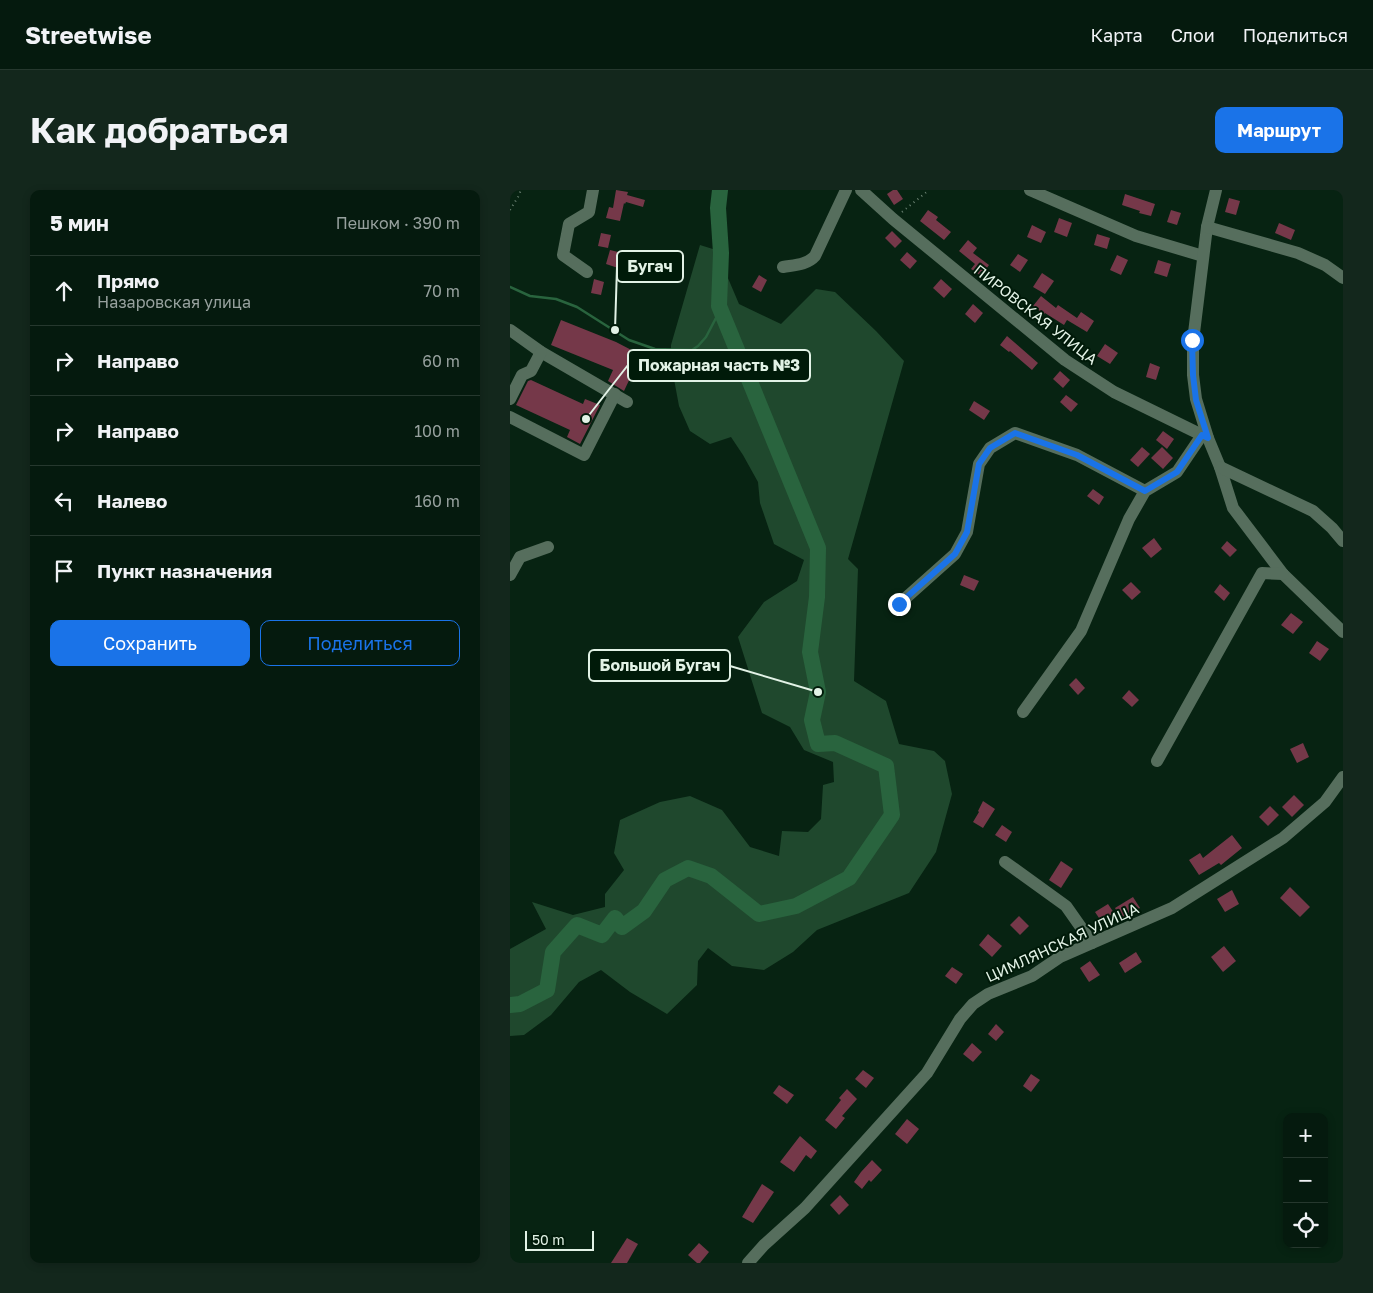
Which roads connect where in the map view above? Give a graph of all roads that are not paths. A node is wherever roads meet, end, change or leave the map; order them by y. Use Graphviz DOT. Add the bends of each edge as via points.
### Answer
graph roads {
  1 [pos="593,190"];
  2 [pos="846,190"];
  3 [pos="861,190"];
  4 [pos="1030,190"];
  5 [pos="1216,190"];
  6 [pos="1207,227"];
  7 [pos="1203,256"];
  8 [pos="783,267"];
  9 [pos="587,272"];
  10 [pos="1343,278"];
  11 [pos="510,330"];
  12 [pos="541,352"];
  13 [pos="615,394"];
  14 [pos="510,399"];
  15 [pos="627,402"];
  16 [pos="510,417"];
  17 [pos="1205,437"];
  18 [pos="1220,467"];
  19 [pos="1145,491"];
  20 [pos="1343,541"];
  21 [pos="548,547"];
  22 [pos="1283,574"];
  23 [pos="510,575"];
  24 [pos="899,604"];
  25 [pos="1343,632"];
  26 [pos="1023,712"];
  27 [pos="1157,761"];
  28 [pos="1343,777"];
  29 [pos="1005,862"];
  30 [pos="1092,943"];
  31 [pos="748,1263"];
  1 -- 9 [label="street" via="589,212 569,224 563,255"];
  2 -- 8 [label="street" via="812,260"];
  3 -- 17 [label="street, ПИРОВСКАЯ УЛИЦА" via="1065,360 1114,392"];
  4 -- 7 [label="street" via="1136,236"];
  5 -- 6 [label="street"];
  6 -- 7 [label="street"];
  6 -- 10 [label="street" via="1298,253 1325,264"];
  7 -- 17 [label="street" via="1192,340 1196,400"];
  11 -- 12 [label="street"];
  12 -- 13 [label="street"];
  12 -- 14 [label="street" via="531,372 522,375"];
  13 -- 15 [label="street"];
  13 -- 16 [label="street" via="584,455"];
  17 -- 18 [label="street"];
  17 -- 19 [label="street" via="1177,472"];
  18 -- 20 [label="street" via="1313,511"];
  18 -- 22 [label="street" via="1233,508"];
  19 -- 24 [label="street" via="1077,455 1015,433 990,448 979,464 967,532 955,554"];
  19 -- 26 [label="street" via="1129,519 1081,631"];
  21 -- 23 [label="street" via="520,557"];
  22 -- 25 [label="street"];
  22 -- 27 [label="street" via="1262,573"];
  28 -- 30 [label="street, ЦИМЛЯНСКАЯ УЛИЦА" via="1325,802 1283,838 1172,908"];
  29 -- 30 [label="street" via="1066,906"];
  30 -- 31 [label="street, ЦИМЛЯНСКАЯ УЛИЦА" via="973,1004 927,1073 805,1208 764,1244"];
}
